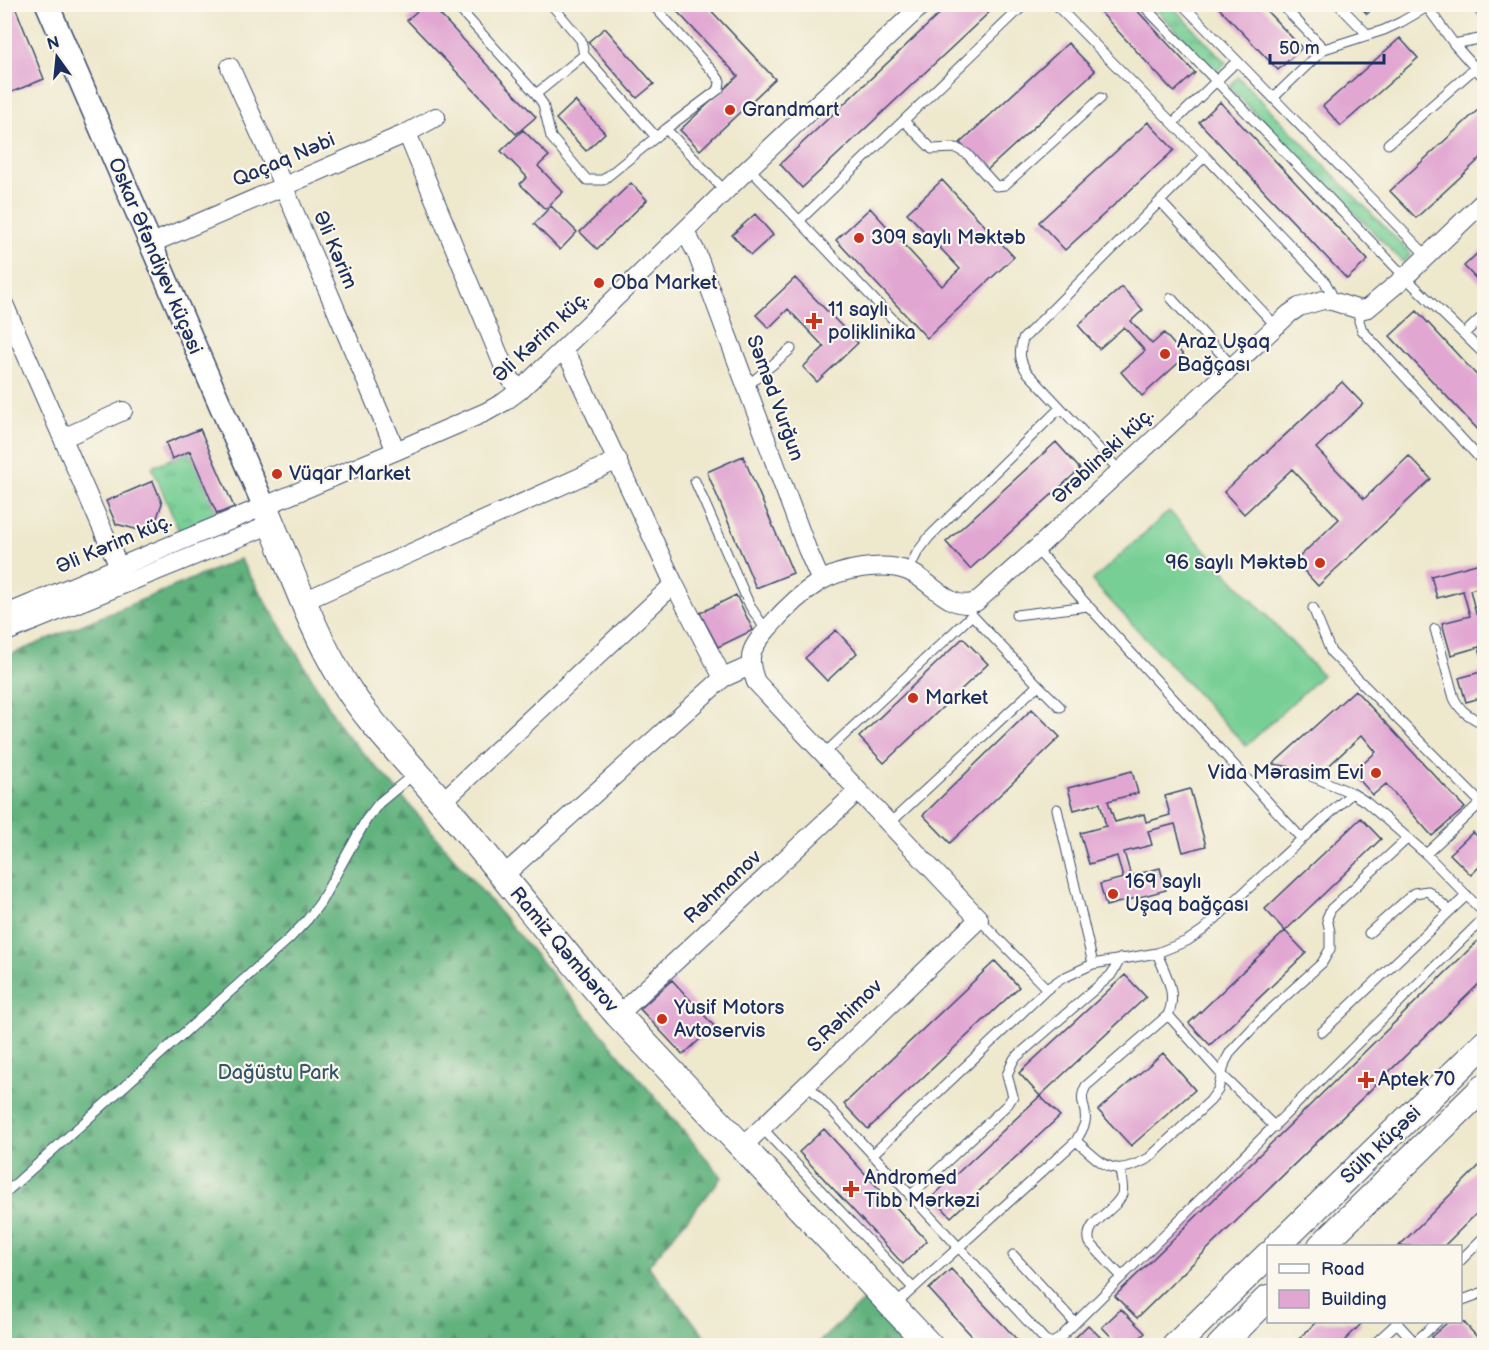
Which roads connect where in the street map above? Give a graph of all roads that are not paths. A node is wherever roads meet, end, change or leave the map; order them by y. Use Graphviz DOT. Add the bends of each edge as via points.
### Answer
graph roads {
  1 [pos="47,4"];
  2 [pos="455,4"];
  3 [pos="551,4"];
  4 [pos="652,4"];
  5 [pos="923,4"];
  6 [pos="1025,4"];
  7 [pos="1055,4"];
  8 [pos="1142,4"];
  9 [pos="1182,4"];
  10 [pos="1281,4"];
  11 [pos="1338,4"];
  12 [pos="1474,4"];
  13 [pos="1426,6"];
  14 [pos="1485,16"];
  15 [pos="1368,35"];
  16 [pos="1485,38"];
  17 [pos="1454,44"];
  18 [pos="1324,49"];
  19 [pos="584,55"];
  20 [pos="1236,62"];
  21 [pos="230,67"];
  22 [pos="1475,68"];
  23 [pos="1485,78"];
  24 [pos="1216,83"];
  25 [pos="536,94"];
  26 [pos="1101,98"];
  27 [pos="1273,98"];
  28 [pos="436,117"];
  29 [pos="904,121"];
  30 [pos="1173,123"];
  31 [pos="666,129"];
  32 [pos="407,133"];
  33 [pos="656,137"];
  34 [pos="1388,144"];
  35 [pos="1205,156"];
  36 [pos="749,168"];
  37 [pos="283,185"];
  38 [pos="725,191"];
  39 [pos="1160,201"];
  40 [pos="1485,201"];
  41 [pos="799,221"];
  42 [pos="686,231"];
  43 [pos="150,244"];
  44 [pos="1426,256"];
  45 [pos="1405,277"];
  46 [pos="1171,298"];
  47 [pos="1332,301"];
  48 [pos="4,304"];
  49 [pos="1360,310"];
  50 [pos="1485,315"];
  51 [pos="1276,326"];
  52 [pos="904,331"];
  53 [pos="1464,334"];
  54 [pos="792,349"];
  55 [pos="562,350"];
  56 [pos="1485,354"];
  57 [pos="1232,366"];
  58 [pos="746,387"];
  59 [pos="519,391"];
  60 [pos="1060,408"];
  61 [pos="123,411"];
  62 [pos="63,438"];
  63 [pos="396,451"];
  64 [pos="618,460"];
  65 [pos="1485,463"];
  66 [pos="1119,470"];
  67 [pos="694,481"];
  68 [pos="268,515"];
  69 [pos="1035,549"];
  70 [pos="119,567"];
  71 [pos="908,571"];
  72 [pos="821,580"];
  73 [pos="674,584"];
  74 [pos="304,601"];
  75 [pos="1088,606"];
  76 [pos="1313,608"];
  77 [pos="971,610"];
  78 [pos="4,615"];
  79 [pos="1016,615"];
  80 [pos="1435,628"];
  81 [pos="766,630"];
  82 [pos="4,633"];
  83 [pos="750,666"];
  84 [pos="723,678"];
  85 [pos="1038,685"];
  86 [pos="1060,707"];
  87 [pos="1485,724"];
  88 [pos="824,754"];
  89 [pos="417,771"];
  90 [pos="1311,776"];
  91 [pos="858,791"];
  92 [pos="1352,793"];
  93 [pos="442,802"];
  94 [pos="1484,803"];
  95 [pos="1057,809"];
  96 [pos="889,824"];
  97 [pos="1408,838"];
  98 [pos="1302,839"];
  99 [pos="1426,854"];
  100 [pos="503,876"];
  101 [pos="1467,895"];
  102 [pos="1450,911"];
  103 [pos="1485,913"];
  104 [pos="1485,918"];
  105 [pos="979,919"];
  106 [pos="1368,933"];
  107 [pos="1157,953"];
  108 [pos="1121,958"];
  109 [pos="1093,964"];
  110 [pos="1047,989"];
  111 [pos="1168,1015"];
  112 [pos="618,1016"];
  113 [pos="1322,1032"];
  114 [pos="1485,1044"];
  115 [pos="1222,1076"];
  116 [pos="807,1084"];
  117 [pos="1485,1087"];
  118 [pos="1275,1126"];
  119 [pos="762,1128"];
  120 [pos="1076,1141"];
  121 [pos="743,1146"];
  122 [pos="872,1155"];
  123 [pos="1120,1170"];
  124 [pos="4,1194"];
  125 [pos="910,1196"];
  126 [pos="1302,1222"];
  127 [pos="1485,1237"];
  128 [pos="1278,1245"];
  129 [pos="1323,1245"];
  130 [pos="1325,1245"];
  131 [pos="957,1247"];
  132 [pos="1013,1255"];
  133 [pos="1267,1257"];
  134 [pos="1462,1259"];
  135 [pos="1122,1277"];
  136 [pos="913,1288"];
  137 [pos="1485,1292"];
  138 [pos="1267,1300"];
  139 [pos="1462,1301"];
  140 [pos="894,1306"];
  141 [pos="1075,1323"];
  142 [pos="1396,1323"];
  143 [pos="1398,1323"];
  144 [pos="1436,1323"];
  145 [pos="1417,1344"];
  146 [pos="930,1346"];
  147 [pos="1175,1346"];
  148 [pos="1220,1346"];
  149 [pos="1371,1346"];
  1 -- 43 [label="street, Oskar Əfəndiyev küçəsi"];
  2 -- 25 [label="lane"];
  3 -- 19 [label="lane" via="581,40"];
  4 -- 31 [label="lane" via="720,81 719,89"];
  5 -- 36 [label="street, Əli Kərim küç."];
  6 -- 29 [label="lane"];
  7 -- 30 [label="lane"];
  8 -- 24 [label="lane"];
  9 -- 20 [label="lane"];
  10 -- 18 [label="lane"];
  11 -- 15 [label="lane"];
  12 -- 14 [label="lane"];
  13 -- 15 [label="lane" via="1401,22"];
  13 -- 17 [label="lane"];
  15 -- 18 [label="lane"];
  16 -- 17 [label="lane"];
  17 -- 22 [label="lane"];
  18 -- 27 [label="lane"];
  19 -- 25 [label="lane"];
  19 -- 33 [label="lane"];
  20 -- 24 [label="lane"];
  20 -- 27 [label="lane"];
  21 -- 37 [label="street, Əli Kərim"];
  22 -- 23 [label="lane"];
  22 -- 34 [label="lane"];
  24 -- 30 [label="lane"];
  24 -- 45 [label="lane"];
  25 -- 33 [label="lane" via="551,137 587,180 603,180"];
  26 -- 29 [label="lane" via="1005,185 996,186 967,154 956,148 932,149"];
  27 -- 44 [label="lane"];
  28 -- 32 [label="street, Qaçaq Nəbi"];
  29 -- 41 [label="lane"];
  30 -- 35 [label="lane"];
  31 -- 33 [label="lane"];
  31 -- 38 [label="lane"];
  32 -- 37 [label="street, Qaçaq Nəbi"];
  32 -- 59 [label="street" via="506,372"];
  35 -- 39 [label="lane"];
  35 -- 47 [label="lane" via="1325,282"];
  36 -- 38 [label="street, Əli Kərim küç."];
  36 -- 41 [label="lane"];
  37 -- 43 [label="street, Qaçaq Nəbi"];
  37 -- 63 [label="street, Əli Kərim"];
  38 -- 42 [label="street, Əli Kərim küç."];
  39 -- 51 [label="lane"];
  39 -- 60 [label="lane" via="1023,339 1020,361"];
  40 -- 44 [label="street"];
  41 -- 52 [label="lane"];
  42 -- 55 [label="street, Əli Kərim küç."];
  42 -- 58 [label="street, Səməd Vurğun"];
  43 -- 68 [label="street, Oskar Əfəndiyev küçəsi"];
  44 -- 45 [label="street"];
  45 -- 49 [label="street" via="1375,304"];
  45 -- 53 [label="lane"];
  46 -- 57 [label="lane"];
  47 -- 49 [label="street, Ərəblinski küç."];
  47 -- 51 [label="street, Ərəblinski küç." via="1299,307"];
  48 -- 62 [label="street"];
  49 -- 65 [label="lane" via="1362,330"];
  50 -- 53 [label="lane"];
  51 -- 57 [label="street, Ərəblinski küç."];
  53 -- 56 [label="lane"];
  54 -- 58 [label="lane"];
  55 -- 59 [label="street, Əli Kərim küç."];
  55 -- 64 [label="street"];
  57 -- 66 [label="street, Ərəblinski küç."];
  58 -- 72 [label="street, Səməd Vurğun"];
  59 -- 63 [label="street, Əli Kərim küç." via="486,412"];
  60 -- 66 [label="lane"];
  60 -- 71 [label="lane" via="929,537"];
  61 -- 62 [label="street"];
  62 -- 70 [label="street"];
  63 -- 68 [label="street, Əli Kərim küç."];
  64 -- 73 [label="street"];
  64 -- 74 [label="street"];
  66 -- 69 [label="street, Ərəblinski küç."];
  67 -- 81 [label="lane" via="750,606"];
  68 -- 70 [label="street, Əli Kərim küç."];
  68 -- 74 [label="main road, Ramiz Qəmbərov"];
  68 -- 82 [label="street"];
  69 -- 75 [label="lane"];
  69 -- 77 [label="street, Ərəblinski küç."];
  70 -- 78 [label="street, Əli Kərim küç."];
  71 -- 72 [label="street" via="870,567"];
  71 -- 77 [label="street"];
  72 -- 81 [label="street"];
  73 -- 84 [label="street"];
  73 -- 93 [label="street"];
  74 -- 89 [label="main road, Ramiz Qəmbərov" via="347,688"];
  75 -- 79 [label="lane"];
  75 -- 98 [label="lane"];
  76 -- 94 [label="lane" via="1332,652"];
  77 -- 85 [label="lane"];
  77 -- 88 [label="lane"];
  80 -- 87 [label="lane" via="1458,706"];
  81 -- 83 [label="street" via="750,655"];
  83 -- 84 [label="street"];
  83 -- 88 [label="street" via="756,682"];
  84 -- 100 [label="street"];
  85 -- 86 [label="lane"];
  85 -- 96 [label="lane"];
  88 -- 91 [label="street"];
  89 -- 93 [label="main road, Ramiz Qəmbərov"];
  89 -- 124 [label="lane" via="366,820 320,903 295,933"];
  90 -- 92 [label="lane"];
  91 -- 96 [label="street"];
  91 -- 112 [label="street, Rəhmanov"];
  92 -- 97 [label="lane"];
  92 -- 98 [label="lane"];
  93 -- 100 [label="main road, Ramiz Qəmbərov"];
  94 -- 99 [label="lane"];
  95 -- 109 [label="lane"];
  96 -- 105 [label="street"];
  97 -- 99 [label="lane"];
  97 -- 115 [label="lane" via="1331,909 1327,918 1330,949 1322,963 1231,1051"];
  98 -- 107 [label="lane" via="1203,930"];
  99 -- 101 [label="lane"];
  100 -- 112 [label="main road, Ramiz Qəmbərov"];
  101 -- 102 [label="lane"];
  101 -- 103 [label="lane"];
  102 -- 106 [label="lane" via="1428,891 1414,893"];
  102 -- 113 [label="lane"];
  104 -- 118 [label="lane"];
  105 -- 110 [label="lane"];
  105 -- 116 [label="street, S.Rəhimov"];
  107 -- 108 [label="lane"];
  107 -- 111 [label="lane" via="1172,988 1173,1004"];
  108 -- 109 [label="lane"];
  108 -- 125 [label="lane" via="1111,975 1014,1059 1007,1075 1013,1096 1008,1104"];
  109 -- 110 [label="lane"];
  110 -- 122 [label="lane"];
  111 -- 115 [label="lane"];
  111 -- 120 [label="lane" via="1086,1086 1082,1093 1085,1122"];
  112 -- 121 [label="main road, Ramiz Qəmbərov"];
  114 -- 126 [label="main road, Sülh küçəsi"];
  115 -- 118 [label="lane"];
  115 -- 123 [label="lane" via="1210,1101 1149,1158"];
  116 -- 119 [label="street, S.Rəhimov"];
  116 -- 122 [label="lane"];
  117 -- 130 [label="main road, Sülh küçəsi"];
  118 -- 135 [label="lane"];
  119 -- 121 [label="street, S.Rəhimov"];
  119 -- 136 [label="lane"];
  120 -- 123 [label="lane" via="1106,1166"];
  120 -- 131 [label="lane"];
  121 -- 140 [label="main road, Ramiz Qəmbərov"];
  122 -- 125 [label="lane"];
  123 -- 135 [label="lane" via="1121,1196 1089,1230 1088,1236"];
  125 -- 131 [label="lane"];
  126 -- 128 [label="main road, Sülh küçəsi"];
  126 -- 129 [label="main road"];
  127 -- 134 [label="lane"];
  131 -- 136 [label="lane"];
  131 -- 141 [label="lane" via="1045,1340 1052,1343"];
  132 -- 141 [label="lane"];
  133 -- 147 [label="main road"];
  135 -- 141 [label="lane"];
  136 -- 140 [label="lane"];
  137 -- 139 [label="lane"];
  138 -- 148 [label="main road"];
  140 -- 146 [label="main road, Ramiz Qəmbərov"];
  142 -- 149 [label="lane"];
  143 -- 145 [label="lane"];
  144 -- 145 [label="lane"];
}
